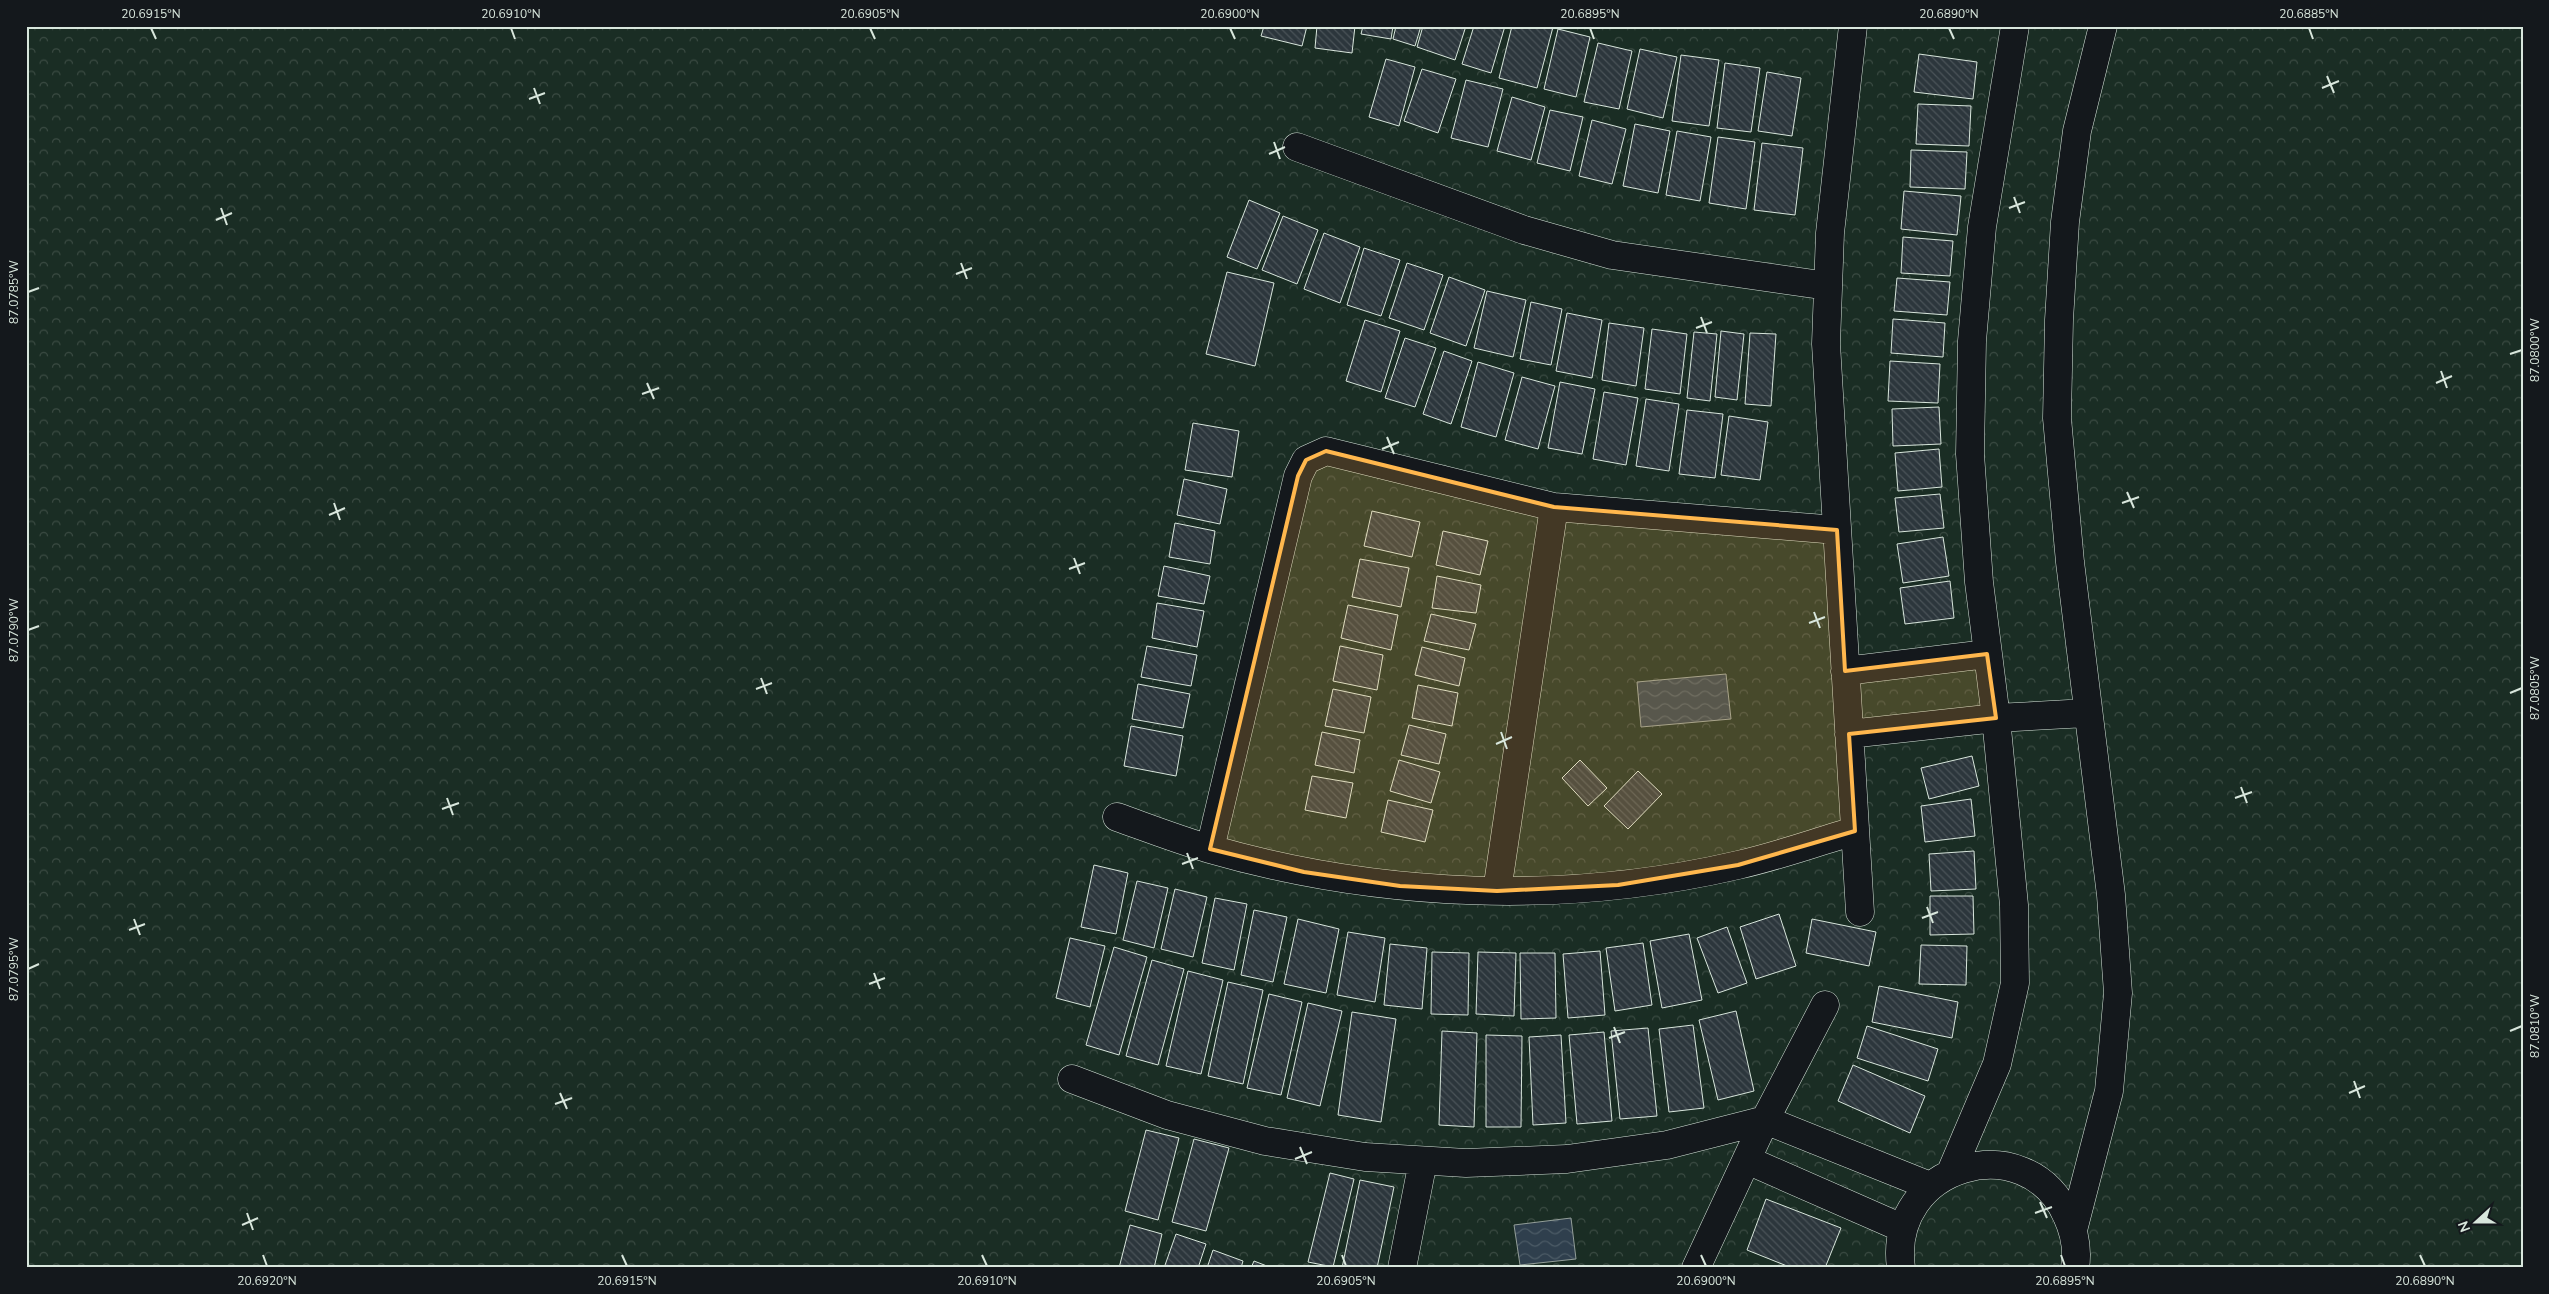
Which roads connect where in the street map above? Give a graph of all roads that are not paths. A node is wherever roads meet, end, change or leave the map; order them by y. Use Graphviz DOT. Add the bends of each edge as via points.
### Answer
graph roads {
  1 [pos="1853,26"];
  2 [pos="2015,26"];
  3 [pos="2104,26"];
  4 [pos="1297,146"];
  5 [pos="1828,286"];
  6 [pos="1554,507"];
  7 [pos="1837,530"];
  8 [pos="1987,654"];
  9 [pos="1845,671"];
  10 [pos="2087,713"];
  11 [pos="1996,718"];
  12 [pos="1849,734"];
  13 [pos="1117,817"];
  14 [pos="1855,831"];
  15 [pos="1210,849"];
  16 [pos="1497,891"];
  17 [pos="1860,912"];
  18 [pos="1825,1005"];
  19 [pos="1072,1079"];
  20 [pos="1765,1120"];
  21 [pos="1747,1160"];
  22 [pos="1423,1161"];
  23 [pos="1941,1179"];
  24 [pos="1902,1228"];
  25 [pos="2073,1230"];
  26 [pos="1402,1268"];
  27 [pos="1696,1268"];
  28 [pos="1901,1268"];
  29 [pos="2075,1268"];
  1 -- 5 [label="street" via="1830,233"];
  2 -- 8 [label="street" via="1982,227 1972,341 1970,454 1978,582"];
  3 -- 10 [label="street" via="2077,131 2065,222 2059,320 2057,418"];
  4 -- 5 [label="street" via="1524,230 1593,250"];
  5 -- 7 [label="street" via="1826,344"];
  6 -- 7 [label="street"];
  6 -- 15 [label="street" via="1326,451 1306,460 1298,476"];
  6 -- 16 [label="street"];
  7 -- 9 [label="street"];
  8 -- 9 [label="street"];
  8 -- 11 [label="street"];
  9 -- 12 [label="street"];
  10 -- 11 [label="street"];
  10 -- 25 [label="street" via="2111,895 2118,993 2109,1091"];
  11 -- 12 [label="street"];
  11 -- 23 [label="street" via="2014,904 2014,983 1997,1064"];
  12 -- 14 [label="street"];
  13 -- 15 [label="street"];
  14 -- 16 [label="street" via="1738,865 1618,885"];
  14 -- 17 [label="street"];
  15 -- 16 [label="street" via="1304,872 1400,886"];
  18 -- 20 [label="street"];
  19 -- 22 [label="street" via="1167,1115 1265,1141 1364,1157"];
  20 -- 21 [label="street"];
  20 -- 22 [label="street" via="1667,1145 1567,1159 1466,1163"];
  20 -- 23 [label="street"];
  21 -- 24 [label="street"];
  21 -- 27 [label="street"];
  22 -- 26 [label="street"];
  23 -- 24 [label="street" via="1913,1204"];
  23 -- 25 [label="street" via="1975,1166 2001,1166 2025,1173 2046,1187 2063,1206"];
  24 -- 28 [label="street"];
  25 -- 29 [label="street" via="2077,1255"];
}
